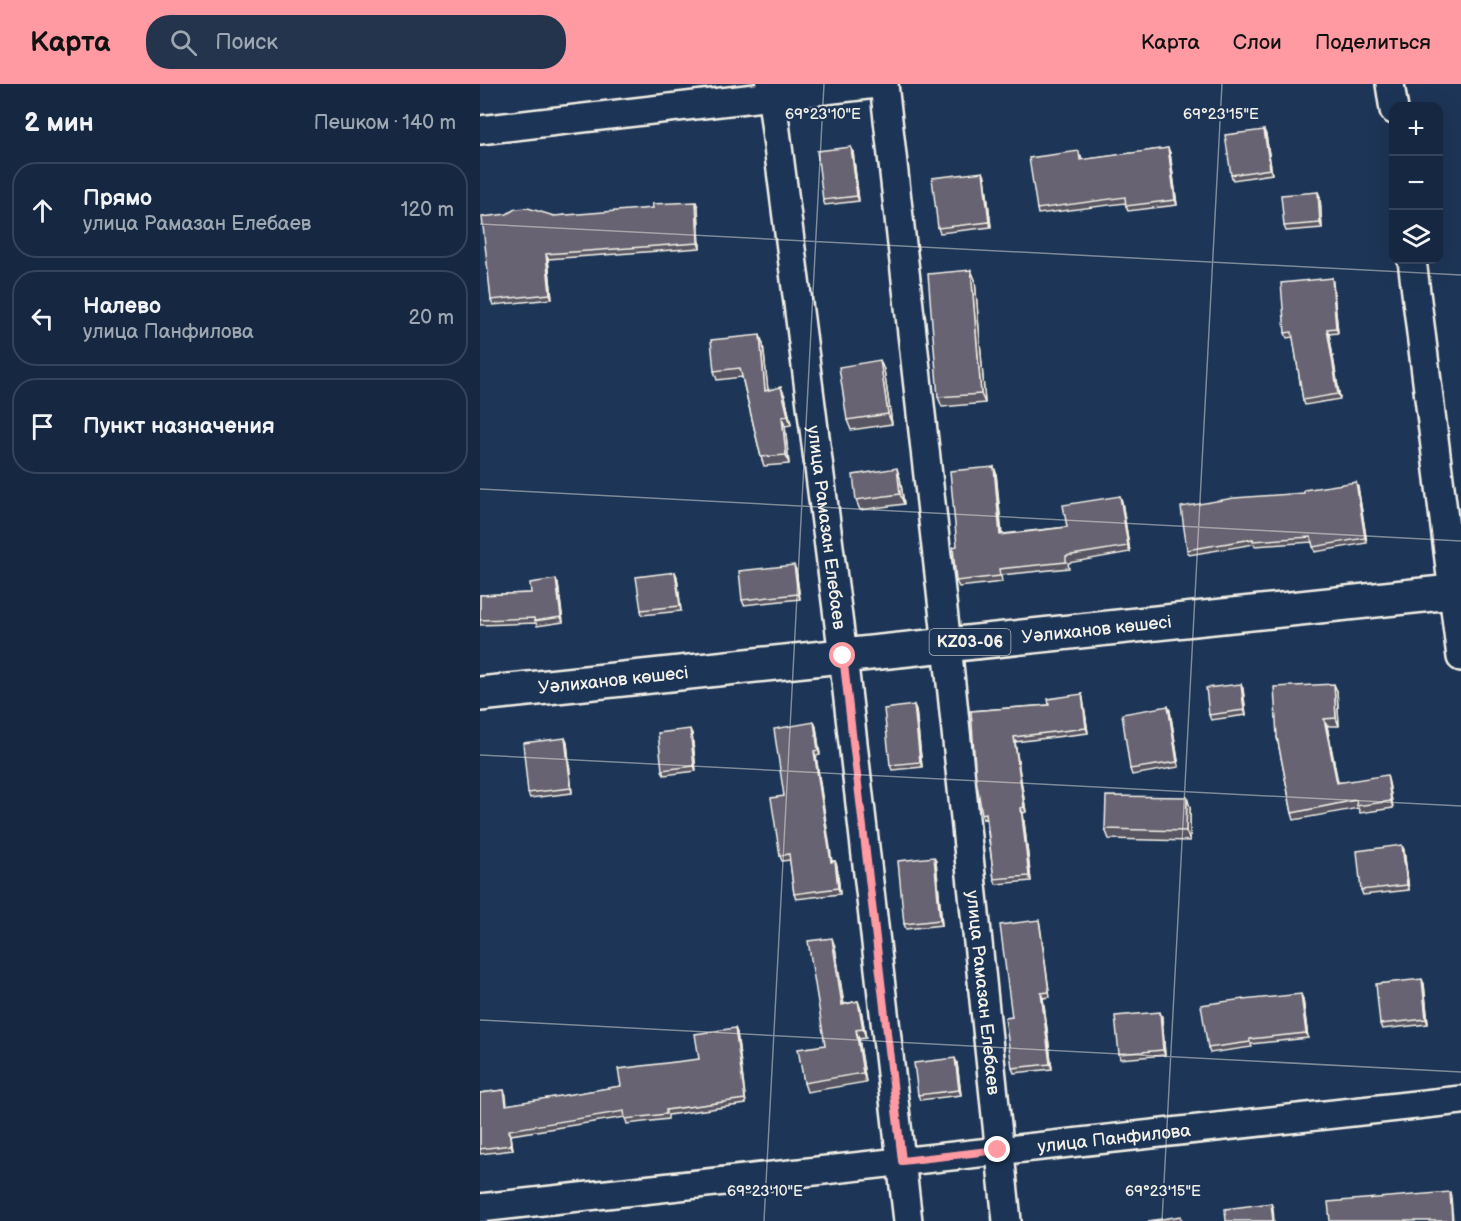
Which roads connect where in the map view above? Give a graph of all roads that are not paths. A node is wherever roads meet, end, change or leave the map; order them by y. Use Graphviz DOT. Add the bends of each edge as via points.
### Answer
graph roads {
  1 [pos="876,84"];
  2 [pos="884,84"];
  3 [pos="1390,84"];
  4 [pos="770,90"];
  5 [pos="1393,102"];
  6 [pos="480,130"];
  7 [pos="1413,264"];
  8 [pos="1457,592"];
  9 [pos="947,645"];
  10 [pos="843,656"];
  11 [pos="1461,657"];
  12 [pos="480,694"];
  13 [pos="1461,1100"];
  14 [pos="998,1150"];
  15 [pos="902,1161"];
  16 [pos="480,1208"];
  17 [pos="908,1221"];
  18 [pos="1007,1221"];
  1 -- 4 [label="street"];
  2 -- 9 [label="street, улица Рамазан Елебаев"];
  3 -- 5 [label="street"];
  4 -- 6 [label="street"];
  4 -- 10 [label="street, улица Рамазан Елебаев"];
  7 -- 8 [label="street"];
  8 -- 9 [label="main road, Уәлиханов көшесі / KZ03-06"];
  8 -- 11 [label="street"];
  9 -- 10 [label="main road, Уәлиханов көшесі / KZ03-06"];
  9 -- 14 [label="street, улица Рамазан Елебаев"];
  10 -- 12 [label="main road, Уәлиханов көшесі / KZ03-06"];
  10 -- 15 [label="street, улица Рамазан Елебаев"];
  13 -- 14 [label="street, улица Панфилова"];
  14 -- 15 [label="street, улица Панфилова"];
  14 -- 18 [label="street, улица Рамазан Елебаев"];
  15 -- 16 [label="street, улица Панфилова"];
  15 -- 17 [label="street, улица Рамазан Елебаев"];
}
